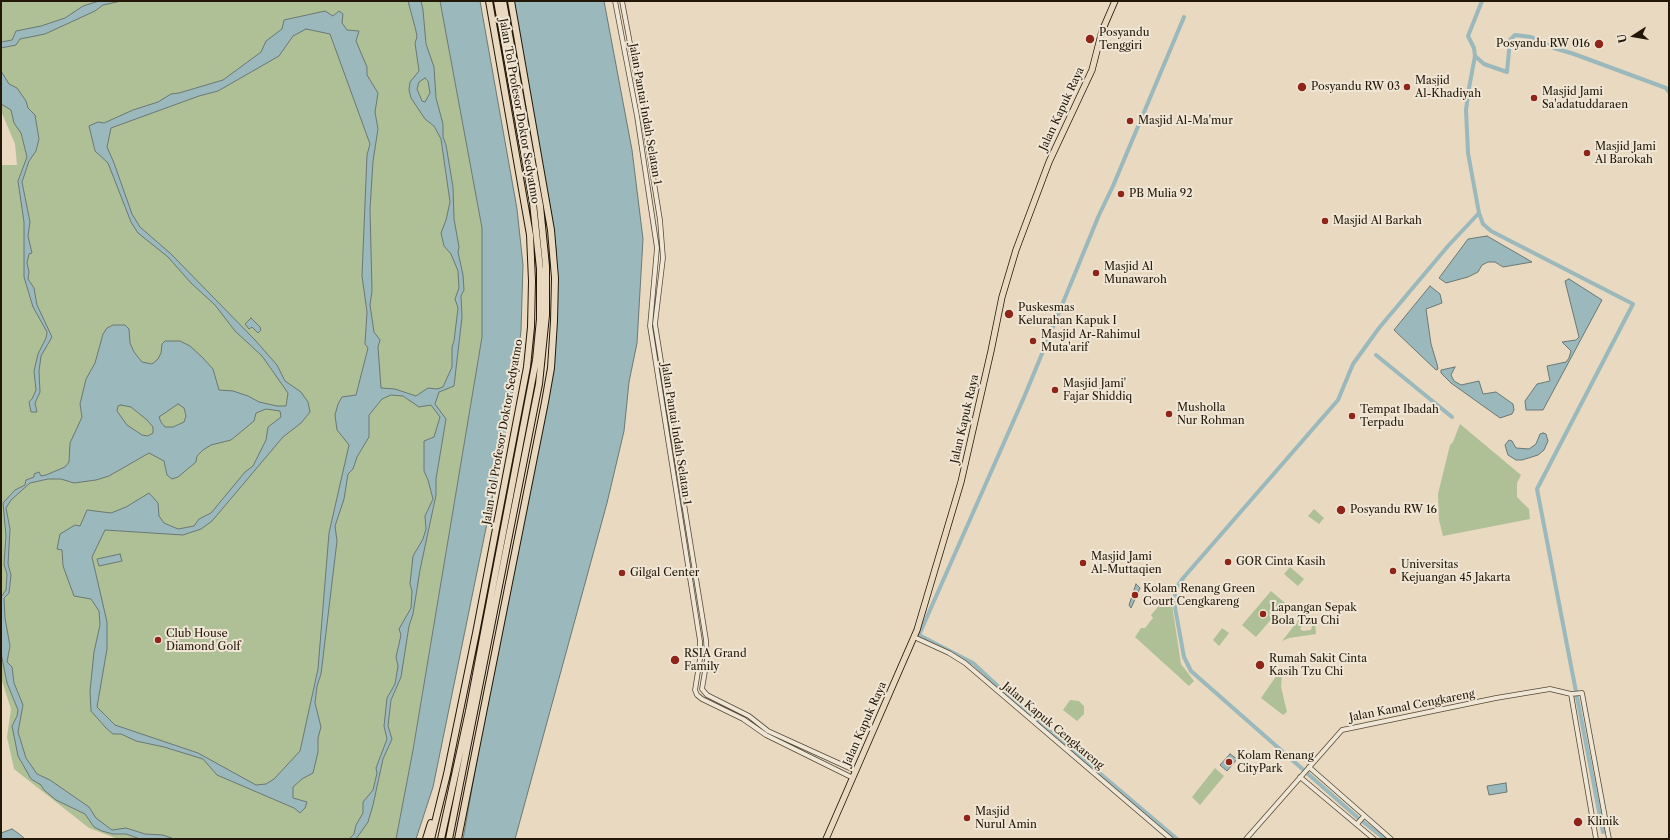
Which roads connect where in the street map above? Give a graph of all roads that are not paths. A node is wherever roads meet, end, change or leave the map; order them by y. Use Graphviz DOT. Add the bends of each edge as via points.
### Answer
graph roads {
  1 [pos="489,1"];
  2 [pos="497,1"];
  3 [pos="503,1"];
  4 [pos="512,1"];
  5 [pos="615,1"];
  6 [pos="622,1"];
  7 [pos="1115,1"];
  8 [pos="656,244"];
  9 [pos="662,244"];
  10 [pos="914,637"];
  11 [pos="1576,693"];
  12 [pos="1308,769"];
  13 [pos="854,771"];
  14 [pos="447,774"];
  15 [pos="1301,776"];
  16 [pos="851,777"];
  17 [pos="1363,817"];
  18 [pos="1357,824"];
  19 [pos="426,839"];
  20 [pos="431,839"];
  21 [pos="441,839"];
  22 [pos="449,839"];
  23 [pos="458,839"];
  24 [pos="826,839"];
  25 [pos="1172,839"];
  26 [pos="1246,839"];
  27 [pos="1374,839"];
  28 [pos="1391,839"];
  29 [pos="1596,839"];
  30 [pos="1609,839"];
  1 -- 14 [label="highway, Jalan Tol Profesor Doktor Sedyatmo" via="530,235 531,327 528,367"];
  2 -- 21 [label="highway, Jalan Tol Profesor Doktor Sedyatmo" via="534,210 540,269 540,319 536,360 469,711"];
  3 -- 22 [label="highway, Jalan Tol Profesor Doktor Sedyatmo" via="540,206 546,266 546,315 539,384"];
  4 -- 23 [label="highway, Jalan Tol Profesor Doktor Sedyatmo" via="550,217 554,250 554,321 545,402"];
  5 -- 8 [label="street, Jalan Pantai Indah Selatan 1" via="637,117"];
  6 -- 9 [label="street, Jalan Pantai Indah Selatan 1" via="640,96"];
  7 -- 10 [label="main road, Jalan Kapuk Raya" via="1102,31 1092,70 1049,162 1016,250 1002,297 961,482"];
  8 -- 9 [label="street"];
  8 -- 16 [label="street, Jalan Pantai Indah Selatan 1" via="657,259 650,326 700,641 695,690 702,699 743,719 766,735"];
  9 -- 13 [label="street, Jalan Pantai Indah Selatan 1" via="663,258 655,324 706,640 707,659 702,689 707,696 749,716 768,731"];
  10 -- 13 [label="main road, Jalan Kapuk Raya"];
  10 -- 25 [label="street, Jalan Kapuk Cengkareng" via="965,663"];
  11 -- 12 [label="street, Jalan Kamal Cengkareng" via="1550,689 1533,691 1345,729 1340,731"];
  11 -- 29 [label="street"];
  11 -- 30 [label="street"];
  12 -- 15 [label="street, Jalan Kamal Cengkareng"];
  12 -- 17 [label="street"];
  13 -- 16 [label="main road, Jalan Kapuk Raya"];
  14 -- 19 [label="highway"];
  14 -- 20 [label="highway, Jalan Tol Profesor Doktor Sedyatmo"];
  15 -- 18 [label="street"];
  15 -- 26 [label="street, Jalan Kamal Cengkareng"];
  16 -- 24 [label="main road, Jalan Kapuk Raya"];
  17 -- 18 [label="street"];
  17 -- 28 [label="street"];
  18 -- 27 [label="street"];
}
